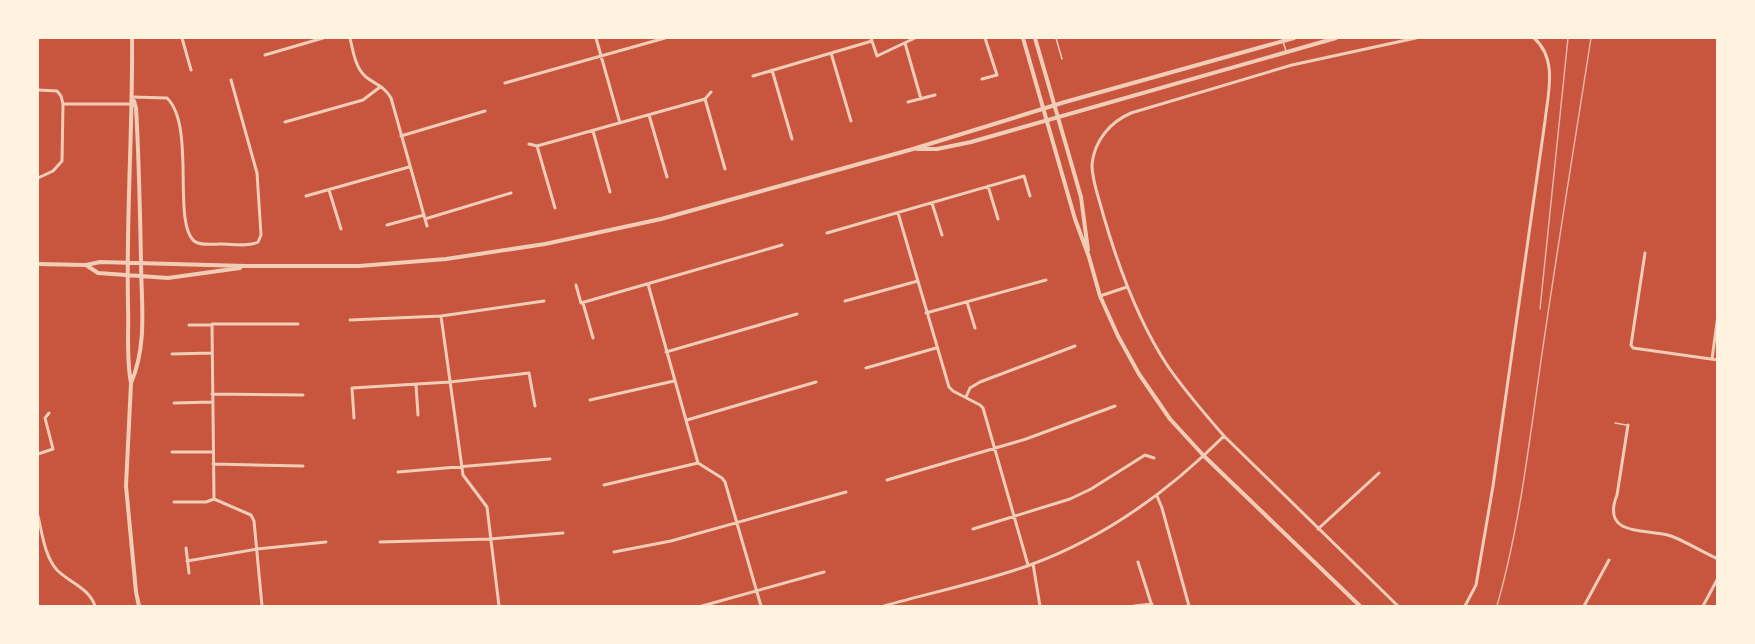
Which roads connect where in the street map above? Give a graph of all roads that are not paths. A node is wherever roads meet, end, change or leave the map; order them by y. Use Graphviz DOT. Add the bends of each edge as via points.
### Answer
graph roads {
  1 [pos="132,38"];
  2 [pos="182,38"];
  3 [pos="323,38"];
  4 [pos="350,38"];
  5 [pos="596,38"];
  6 [pos="665,38"];
  7 [pos="915,38"];
  8 [pos="985,38"];
  9 [pos="1023,38"];
  10 [pos="1035,38"];
  11 [pos="1056,38"];
  12 [pos="1294,38"];
  13 [pos="1336,38"];
  14 [pos="1416,38"];
  15 [pos="1534,38"];
  16 [pos="872,39"];
  17 [pos="1282,39"];
  18 [pos="904,43"];
  19 [pos="1286,52"];
  20 [pos="831,53"];
  21 [pos="265,55"];
  22 [pos="601,56"];
  23 [pos="1062,58"];
  24 [pos="191,70"];
  25 [pos="772,70"];
  26 [pos="753,76"];
  27 [pos="982,79"];
  28 [pos="231,80"];
  29 [pos="505,83"];
  30 [pos="381,87"];
  31 [pos="38,90"];
  32 [pos="711,92"];
  33 [pos="934,95"];
  34 [pos="133,97"];
  35 [pos="705,99"];
  36 [pos="921,99"];
  37 [pos="908,102"];
  38 [pos="63,104"];
  39 [pos="134,104"];
  40 [pos="1055,105"];
  41 [pos="1043,109"];
  42 [pos="484,111"];
  43 [pos="649,115"];
  44 [pos="1058,116"];
  45 [pos="1047,120"];
  46 [pos="851,121"];
  47 [pos="285,122"];
  48 [pos="620,123"];
  49 [pos="593,130"];
  50 [pos="401,136"];
  51 [pos="792,139"];
  52 [pos="529,144"];
  53 [pos="537,146"];
  54 [pos="913,148"];
  55 [pos="410,167"];
  56 [pos="725,169"];
  57 [pos="667,177"];
  58 [pos="38,178"];
  59 [pos="988,186"];
  60 [pos="329,190"];
  61 [pos="610,192"];
  62 [pos="511,193"];
  63 [pos="306,196"];
  64 [pos="1030,196"];
  65 [pos="932,203"];
  66 [pos="555,208"];
  67 [pos="898,213"];
  68 [pos="424,217"];
  69 [pos="998,219"];
  70 [pos="387,225"];
  71 [pos="427,226"];
  72 [pos="341,229"];
  73 [pos="827,233"];
  74 [pos="942,235"];
  75 [pos="782,245"];
  76 [pos="1645,253"];
  77 [pos="1089,256"];
  78 [pos="128,262"];
  79 [pos="141,262"];
  80 [pos="38,264"];
  81 [pos="86,265"];
  82 [pos="246,266"];
  83 [pos="127,276"];
  84 [pos="141,277"];
  85 [pos="1046,280"];
  86 [pos="918,281"];
  87 [pos="648,284"];
  88 [pos="576,285"];
  89 [pos="1127,287"];
  90 [pos="1100,296"];
  91 [pos="544,301"];
  92 [pos="846,301"];
  93 [pos="583,302"];
  94 [pos="967,302"];
  95 [pos="926,313"];
  96 [pos="797,314"];
  97 [pos="1718,315"];
  98 [pos="441,316"];
  99 [pos="350,320"];
  100 [pos="298,324"];
  101 [pos="189,326"];
  102 [pos="212,326"];
  103 [pos="975,328"];
  104 [pos="593,338"];
  105 [pos="1075,346"];
  106 [pos="936,348"];
  107 [pos="666,352"];
  108 [pos="212,353"];
  109 [pos="172,354"];
  110 [pos="1712,359"];
  111 [pos="1718,360"];
  112 [pos="866,368"];
  113 [pos="674,381"];
  114 [pos="450,382"];
  115 [pos="816,382"];
  116 [pos="131,383"];
  117 [pos="416,385"];
  118 [pos="212,394"];
  119 [pos="303,395"];
  120 [pos="966,397"];
  121 [pos="590,400"];
  122 [pos="212,402"];
  123 [pos="174,403"];
  124 [pos="535,406"];
  125 [pos="1114,406"];
  126 [pos="49,413"];
  127 [pos="418,415"];
  128 [pos="354,418"];
  129 [pos="687,420"];
  130 [pos="1615,423"];
  131 [pos="1628,425"];
  132 [pos="1224,436"];
  133 [pos="995,449"];
  134 [pos="172,452"];
  135 [pos="213,452"];
  136 [pos="38,454"];
  137 [pos="1204,456"];
  138 [pos="1154,458"];
  139 [pos="550,459"];
  140 [pos="699,463"];
  141 [pos="213,464"];
  142 [pos="303,466"];
  143 [pos="462,467"];
  144 [pos="398,472"];
  145 [pos="1378,473"];
  146 [pos="887,480"];
  147 [pos="604,485"];
  148 [pos="846,492"];
  149 [pos="1157,496"];
  150 [pos="214,499"];
  151 [pos="174,502"];
  152 [pos="38,516"];
  153 [pos="1014,517"];
  154 [pos="737,522"];
  155 [pos="974,529"];
  156 [pos="1318,529"];
  157 [pos="563,533"];
  158 [pos="490,539"];
  159 [pos="326,542"];
  160 [pos="380,542"];
  161 [pos="186,548"];
  162 [pos="257,549"];
  163 [pos="614,552"];
  164 [pos="1718,559"];
  165 [pos="1610,560"];
  166 [pos="187,561"];
  167 [pos="1138,562"];
  168 [pos="1033,563"];
  169 [pos="1028,565"];
  170 [pos="824,572"];
  171 [pos="189,573"];
  172 [pos="1718,578"];
  173 [pos="757,592"];
  174 [pos="1152,605"];
  175 [pos="95,606"];
  176 [pos="139,606"];
  177 [pos="262,606"];
  178 [pos="499,606"];
  179 [pos="702,606"];
  180 [pos="761,606"];
  181 [pos="884,606"];
  182 [pos="1040,606"];
  183 [pos="1134,606"];
  184 [pos="1189,606"];
  185 [pos="1360,606"];
  186 [pos="1398,606"];
  187 [pos="1465,606"];
  188 [pos="1584,606"];
  189 [pos="1703,606"];
  1 -- 34 [label="street"];
  2 -- 24 [label="street"];
  3 -- 21 [label="street"];
  4 -- 30 [label="street" via="358,67"];
  5 -- 22 [label="street"];
  6 -- 22 [label="street"];
  7 -- 18 [label="street"];
  8 -- 27 [label="street" via="997,75"];
  9 -- 41 [label="street"];
  10 -- 40 [label="street"];
  11 -- 23 [label="lane"];
  12 -- 17 [label="street"];
  13 -- 19 [label="street"];
  14 -- 89 [label="street" via="1292,65 1131,113 1112,124 1095,153 1093,178"];
  15 -- 187 [label="street" via="1545,50 1550,71 1545,121 1493,486 1476,585"];
  16 -- 18 [label="street" via="877,56"];
  16 -- 20 [label="street"];
  17 -- 19 [label="lane"];
  17 -- 40 [label="street"];
  18 -- 36 [label="street"];
  19 -- 44 [label="street"];
  20 -- 25 [label="street"];
  20 -- 46 [label="street"];
  22 -- 29 [label="street"];
  22 -- 48 [label="street"];
  25 -- 26 [label="street"];
  25 -- 51 [label="street"];
  28 -- 34 [label="street" via="258,182 261,235 258,242 249,244 200,244 192,238 186,223 181,134 175,111 166,98"];
  30 -- 47 [label="street" via="363,100"];
  30 -- 50 [label="street" via="391,98"];
  31 -- 38 [label="street" via="57,92"];
  32 -- 35 [label="street"];
  33 -- 36 [label="street"];
  34 -- 39 [label="street"];
  35 -- 43 [label="street"];
  35 -- 56 [label="street"];
  36 -- 37 [label="street"];
  38 -- 39 [label="street"];
  38 -- 58 [label="street" via="62,160 53,171"];
  39 -- 78 [label="street"];
  39 -- 79 [label="street"];
  40 -- 41 [label="street"];
  40 -- 44 [label="street"];
  41 -- 45 [label="street"];
  41 -- 54 [label="street"];
  42 -- 50 [label="street"];
  43 -- 48 [label="street"];
  43 -- 57 [label="street"];
  44 -- 45 [label="street"];
  44 -- 77 [label="street" via="1081,197"];
  45 -- 54 [label="street" via="971,142 937,149"];
  45 -- 77 [label="street"];
  48 -- 49 [label="street"];
  49 -- 53 [label="street"];
  49 -- 61 [label="street"];
  50 -- 55 [label="street"];
  52 -- 53 [label="street"];
  53 -- 66 [label="street"];
  54 -- 82 [label="street" via="661,219 545,244 446,259 370,265"];
  55 -- 60 [label="street"];
  55 -- 68 [label="street"];
  59 -- 64 [label="street" via="1024,176"];
  59 -- 65 [label="street"];
  59 -- 69 [label="street"];
  60 -- 63 [label="street"];
  60 -- 72 [label="street"];
  62 -- 68 [label="street"];
  65 -- 67 [label="street"];
  65 -- 74 [label="street"];
  67 -- 73 [label="street"];
  67 -- 86 [label="street"];
  68 -- 70 [label="street"];
  68 -- 71 [label="street"];
  75 -- 87 [label="street"];
  76 -- 110 [label="street" via="1631,345"];
  77 -- 90 [label="street"];
  78 -- 79 [label="street"];
  78 -- 81 [label="street"];
  78 -- 83 [label="street"];
  79 -- 82 [label="street"];
  79 -- 84 [label="street"];
  80 -- 81 [label="street"];
  81 -- 83 [label="street" via="98,273"];
  82 -- 84 [label="street" via="183,276"];
  83 -- 84 [label="street"];
  83 -- 116 [label="street"];
  84 -- 116 [label="street" via="142,335"];
  85 -- 94 [label="street"];
  86 -- 92 [label="street"];
  86 -- 95 [label="street"];
  87 -- 93 [label="street"];
  87 -- 107 [label="street"];
  88 -- 93 [label="street" via="580,303"];
  89 -- 90 [label="street"];
  89 -- 132 [label="street" via="1167,365"];
  90 -- 137 [label="street" via="1139,374 1170,418"];
  91 -- 98 [label="street"];
  93 -- 104 [label="street"];
  94 -- 95 [label="street"];
  94 -- 103 [label="street"];
  95 -- 106 [label="street"];
  96 -- 107 [label="street"];
  97 -- 110 [label="street"];
  98 -- 99 [label="street"];
  98 -- 114 [label="street"];
  100 -- 102 [label="street"];
  101 -- 102 [label="street"];
  102 -- 108 [label="street"];
  105 -- 120 [label="street" via="980,382 970,388"];
  106 -- 112 [label="street"];
  106 -- 120 [label="street" via="949,387"];
  107 -- 113 [label="street"];
  108 -- 109 [label="street"];
  108 -- 118 [label="street"];
  110 -- 111 [label="street"];
  113 -- 121 [label="street"];
  113 -- 129 [label="street"];
  114 -- 117 [label="street"];
  114 -- 124 [label="street" via="530,373"];
  114 -- 143 [label="street"];
  115 -- 129 [label="street"];
  116 -- 176 [label="street" via="126,486"];
  117 -- 127 [label="street"];
  117 -- 128 [label="street" via="352,388"];
  118 -- 119 [label="street"];
  118 -- 122 [label="street"];
  120 -- 133 [label="street" via="982,406"];
  122 -- 123 [label="street"];
  122 -- 135 [label="street"];
  125 -- 133 [label="street"];
  126 -- 136 [label="street" via="45,418 53,449"];
  129 -- 140 [label="street"];
  130 -- 131 [label="lane"];
  131 -- 164 [label="street" via="1614,503 1615,518 1631,530 1670,535"];
  132 -- 137 [label="street"];
  132 -- 156 [label="street"];
  133 -- 146 [label="street"];
  133 -- 153 [label="street"];
  134 -- 135 [label="street"];
  135 -- 141 [label="street"];
  137 -- 149 [label="street"];
  137 -- 185 [label="street"];
  138 -- 153 [label="street" via="1145,455 1070,500"];
  139 -- 143 [label="street"];
  140 -- 147 [label="street"];
  140 -- 154 [label="street" via="725,482"];
  141 -- 142 [label="street"];
  141 -- 150 [label="street"];
  143 -- 144 [label="street"];
  143 -- 158 [label="street" via="465,478 487,507"];
  145 -- 156 [label="street"];
  148 -- 154 [label="street"];
  149 -- 168 [label="street" via="1101,531"];
  149 -- 184 [label="street"];
  150 -- 151 [label="street"];
  150 -- 162 [label="street" via="251,515"];
  152 -- 175 [label="street" via="52,563 88,593"];
  153 -- 155 [label="street"];
  153 -- 169 [label="street"];
  154 -- 163 [label="street"];
  154 -- 173 [label="street"];
  156 -- 186 [label="street"];
  157 -- 158 [label="street"];
  158 -- 160 [label="street"];
  158 -- 178 [label="street"];
  159 -- 162 [label="street"];
  161 -- 166 [label="street"];
  162 -- 166 [label="street"];
  162 -- 177 [label="street"];
  165 -- 188 [label="street"];
  166 -- 171 [label="street"];
  167 -- 174 [label="street"];
  168 -- 169 [label="street"];
  168 -- 182 [label="street"];
  169 -- 181 [label="street"];
  170 -- 173 [label="street"];
  172 -- 189 [label="street"];
  173 -- 179 [label="street"];
  173 -- 180 [label="street"];
  174 -- 183 [label="street"];
}
